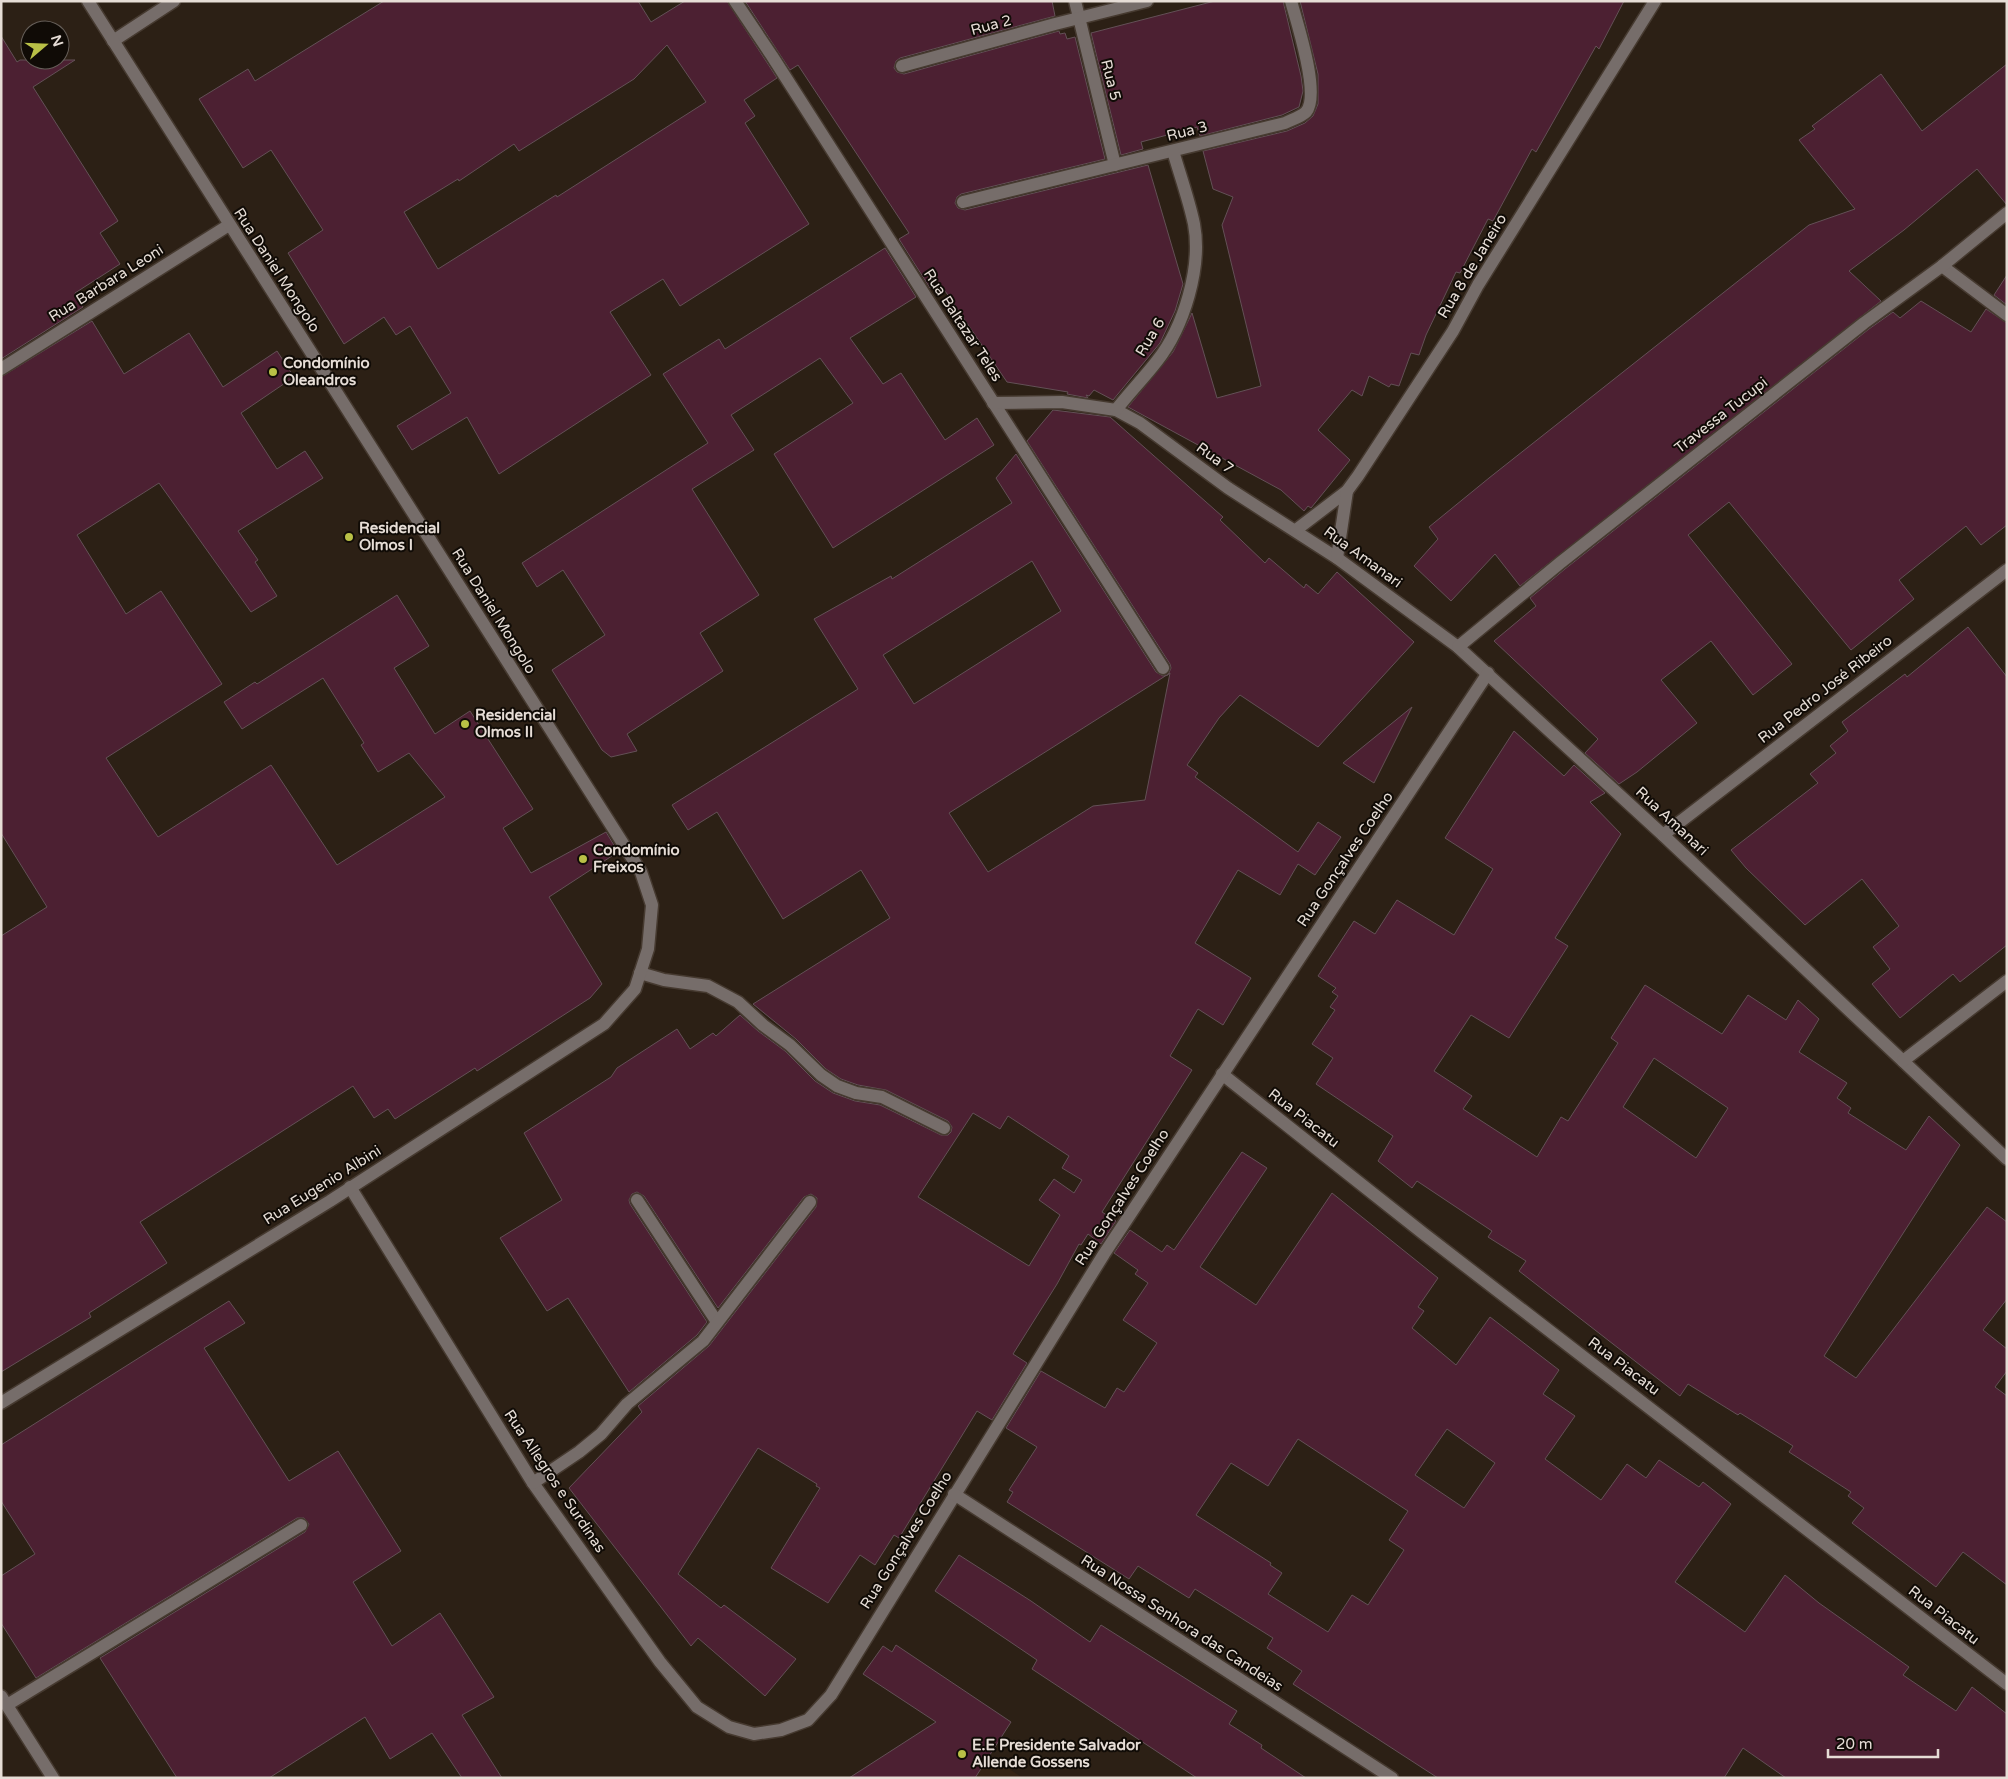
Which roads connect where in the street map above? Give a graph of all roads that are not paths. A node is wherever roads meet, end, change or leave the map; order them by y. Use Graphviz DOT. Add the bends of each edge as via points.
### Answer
graph roads {
  1 [pos="88,1"];
  2 [pos="174,1"];
  3 [pos="735,1"];
  4 [pos="1075,1"];
  5 [pos="1147,1"];
  6 [pos="1291,1"];
  7 [pos="1655,1"];
  8 [pos="1079,19"];
  9 [pos="113,41"];
  10 [pos="902,66"];
  11 [pos="1173,151"];
  12 [pos="1115,166"];
  13 [pos="963,202"];
  14 [pos="2007,213"];
  15 [pos="229,224"];
  16 [pos="1942,266"];
  17 [pos="2007,315"];
  18 [pos="1,369"];
  19 [pos="993,403"];
  20 [pos="1116,410"];
  21 [pos="1347,491"];
  22 [pos="1296,530"];
  23 [pos="1337,558"];
  24 [pos="2007,570"];
  25 [pos="1458,647"];
  26 [pos="1163,668"];
  27 [pos="1488,673"];
  28 [pos="1664,835"];
  29 [pos="640,973"];
  30 [pos="2007,981"];
  31 [pos="1903,1061"];
  32 [pos="1222,1074"];
  33 [pos="944,1128"];
  34 [pos="2007,1159"];
  35 [pos="350,1187"];
  36 [pos="637,1200"];
  37 [pos="810,1202"];
  38 [pos="717,1322"];
  39 [pos="1,1403"];
  40 [pos="534,1483"];
  41 [pos="954,1494"];
  42 [pos="301,1525"];
  43 [pos="2007,1684"];
  44 [pos="4,1701"];
  45 [pos="781,1730"];
  46 [pos="53,1778"];
  47 [pos="1392,1778"];
  1 -- 9 [label="street, Rua Daniel Mongolo"];
  2 -- 9 [label="street"];
  3 -- 19 [label="street, Rua Baltazar Teles"];
  4 -- 8 [label="street, Rua 5"];
  5 -- 8 [label="street, Rua 2"];
  6 -- 11 [label="street, Rua 3" via="1309,73 1311,100 1306,112 1285,123"];
  7 -- 21 [label="street, Rua 8 de Janeiro" via="1478,285 1453,331"];
  8 -- 10 [label="street, Rua 2"];
  8 -- 12 [label="street, Rua 5"];
  9 -- 15 [label="street, Rua Daniel Mongolo"];
  11 -- 12 [label="street, Rua 3"];
  11 -- 20 [label="street, Rua 6" via="1194,226 1195,263 1188,299 1172,338 1158,360"];
  12 -- 13 [label="street, Rua 3"];
  14 -- 16 [label="street, Travessa Tucupi"];
  15 -- 18 [label="street, Rua Barbara Leoni"];
  15 -- 29 [label="street, Rua Daniel Mongolo" via="641,872 652,905 648,949"];
  16 -- 17 [label="street"];
  16 -- 25 [label="street, Travessa Tucupi" via="1864,323"];
  19 -- 20 [label="street" via="1062,402"];
  19 -- 26 [label="street, Rua Baltazar Teles"];
  20 -- 22 [label="street, Rua 7" via="1140,423 1228,488"];
  21 -- 22 [label="street, Rua 8 de Janeiro"];
  21 -- 23 [label="street"];
  22 -- 23 [label="street, Rua Amanari"];
  23 -- 25 [label="street, Rua Amanari"];
  24 -- 28 [label="street, Rua Pedro José Ribeiro"];
  25 -- 27 [label="street, Rua Amanari"];
  27 -- 28 [label="street, Rua Amanari"];
  27 -- 32 [label="street, Rua Gonçalves Coelho"];
  28 -- 31 [label="street, Rua Amanari"];
  29 -- 33 [label="street" via="708,986 738,1002 837,1086 882,1097"];
  29 -- 35 [label="street, Rua Eugenio Albini" via="635,989 604,1024"];
  30 -- 31 [label="street"];
  31 -- 34 [label="street, Rua Amanari"];
  32 -- 41 [label="street, Rua Gonçalves Coelho" via="1104,1254"];
  32 -- 43 [label="street, Rua Piacatu"];
  35 -- 39 [label="street, Rua Eugenio Albini"];
  35 -- 40 [label="street, Rua Allegros e Surdinas"];
  36 -- 38 [label="street"];
  37 -- 38 [label="street"];
  38 -- 40 [label="street" via="703,1342 628,1404 601,1434"];
  40 -- 45 [label="street, Rua Allegros e Surdinas" via="660,1662 697,1706 729,1727 754,1734"];
  41 -- 45 [label="street, Rua Gonçalves Coelho" via="831,1695 808,1720"];
  41 -- 47 [label="street, Rua Nossa Senhora das Candeias"];
  42 -- 44 [label="street"];
  44 -- 46 [label="street"];
}
